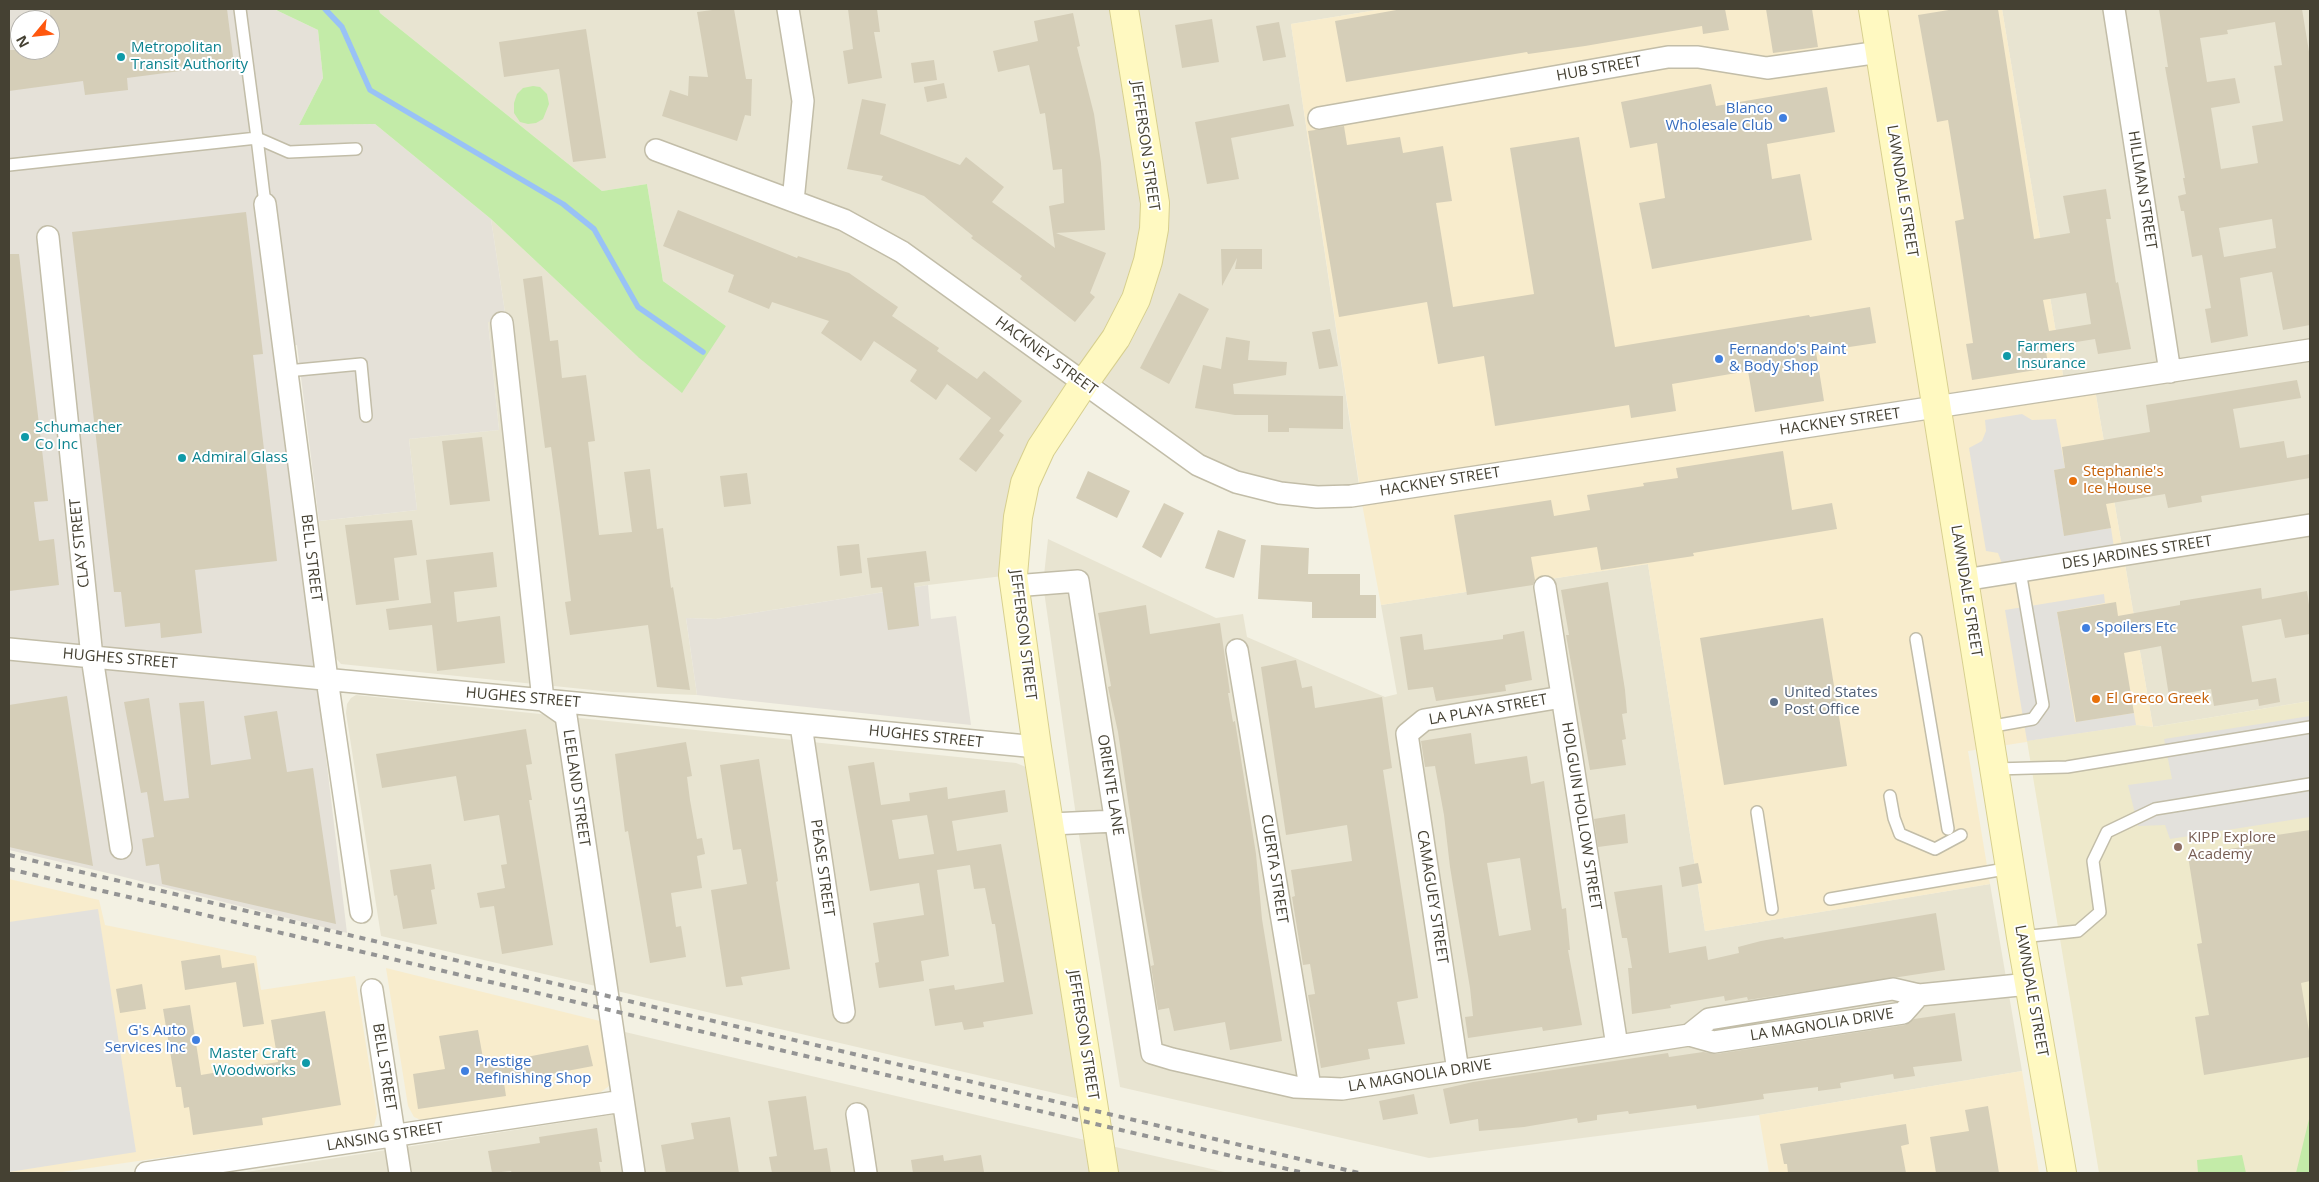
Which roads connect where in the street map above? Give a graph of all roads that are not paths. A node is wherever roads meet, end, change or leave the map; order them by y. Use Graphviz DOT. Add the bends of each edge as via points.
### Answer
graph roads {
  1 [pos="240,9"];
  2 [pos="788,9"];
  3 [pos="1124,9"];
  4 [pos="1873,9"];
  5 [pos="2114,9"];
  6 [pos="1880,52"];
  7 [pos="1319,118"];
  8 [pos="257,138"];
  9 [pos="356,149"];
  10 [pos="656,150"];
  11 [pos="9,165"];
  12 [pos="793,201"];
  13 [pos="265,204"];
  14 [pos="48,236"];
  15 [pos="502,323"];
  16 [pos="2310,350"];
  17 [pos="287,371"];
  18 [pos="2170,372"];
  19 [pos="1084,383"];
  20 [pos="1936,408"];
  21 [pos="366,416"];
  22 [pos="2310,525"];
  23 [pos="2020,571"];
  24 [pos="1964,580"];
  25 [pos="1014,586"];
  26 [pos="1545,587"];
  27 [pos="1916,639"];
  28 [pos="9,649"];
  29 [pos="1237,650"];
  30 [pos="92,656"];
  31 [pos="327,679"];
  32 [pos="1562,697"];
  33 [pos="543,700"];
  34 [pos="801,725"];
  35 [pos="2310,726"];
  36 [pos="1415,727"];
  37 [pos="1988,727"];
  38 [pos="1037,747"];
  39 [pos="1995,769"];
  40 [pos="2310,784"];
  41 [pos="1890,796"];
  42 [pos="1756,812"];
  43 [pos="1116,821"];
  44 [pos="1051,824"];
  45 [pos="1948,829"];
  46 [pos="1962,835"];
  47 [pos="121,848"];
  48 [pos="2011,868"];
  49 [pos="1830,899"];
  50 [pos="1772,909"];
  51 [pos="361,912"];
  52 [pos="2021,937"];
  53 [pos="2029,984"];
  54 [pos="372,990"];
  55 [pos="844,1012"];
  56 [pos="1617,1046"];
  57 [pos="1152,1052"];
  58 [pos="1458,1071"];
  59 [pos="1310,1087"];
  60 [pos="623,1101"];
  61 [pos="857,1114"];
  62 [pos="394,1136"];
  63 [pos="168,1171"];
  64 [pos="146,1173"];
  65 [pos="400,1173"];
  66 [pos="634,1173"];
  67 [pos="866,1173"];
  68 [pos="1104,1173"];
  69 [pos="2062,1173"];
  1 -- 8 [label="lane"];
  2 -- 12 [label="street" via="803,101"];
  3 -- 19 [label="street, JEFFERSON STREET" via="1155,203 1154,229 1136,299 1116,338"];
  4 -- 6 [label="street, LAWNDALE STREET"];
  5 -- 18 [label="street, HILLMAN STREET"];
  6 -- 7 [label="street, HUB STREET" via="1767,68 1698,57 1668,57"];
  6 -- 20 [label="street, LAWNDALE STREET"];
  8 -- 9 [label="lane" via="289,152"];
  8 -- 11 [label="lane"];
  8 -- 13 [label="lane"];
  10 -- 12 [label="street, HACKNEY STREET"];
  12 -- 19 [label="street, HACKNEY STREET" via="844,220 902,252"];
  13 -- 17 [label="street, BELL STREET"];
  14 -- 30 [label="street, CLAY STREET"];
  15 -- 33 [label="street"];
  16 -- 18 [label="street, HACKNEY STREET"];
  17 -- 21 [label="lane" via="361,364"];
  17 -- 31 [label="street, BELL STREET"];
  18 -- 20 [label="street, HACKNEY STREET"];
  19 -- 20 [label="street, HACKNEY STREET" via="1198,465 1245,484 1317,498 1351,496"];
  19 -- 25 [label="street, JEFFERSON STREET" via="1041,448 1025,483 1018,517"];
  20 -- 24 [label="street, LAWNDALE STREET"];
  22 -- 23 [label="street, DES JARDINES STREET"];
  23 -- 24 [label="street, DES JARDINES STREET"];
  23 -- 37 [label="lane" via="2043,705 2033,719"];
  24 -- 37 [label="street, LAWNDALE STREET"];
  25 -- 38 [label="street, JEFFERSON STREET"];
  25 -- 43 [label="street, ORIENTE LANE" via="1078,581"];
  26 -- 32 [label="street, HOLGUIN HOLLOW STREET"];
  27 -- 45 [label="lane"];
  28 -- 30 [label="street, HUGHES STREET"];
  29 -- 59 [label="street, CUERTA STREET"];
  30 -- 31 [label="street, HUGHES STREET"];
  30 -- 47 [label="street, CLAY STREET"];
  31 -- 33 [label="street, HUGHES STREET"];
  31 -- 51 [label="street, BELL STREET"];
  32 -- 36 [label="street, LA PLAYA STREET" via="1424,720"];
  32 -- 56 [label="street, HOLGUIN HOLLOW STREET"];
  33 -- 34 [label="street, HUGHES STREET"];
  33 -- 60 [label="street, LEELAND STREET" via="566,716"];
  34 -- 38 [label="street, HUGHES STREET"];
  34 -- 55 [label="street, PEASE STREET"];
  35 -- 39 [label="lane" via="2067,767"];
  36 -- 58 [label="street, CAMAGUEY STREET" via="1407,734"];
  37 -- 39 [label="street, LAWNDALE STREET"];
  38 -- 44 [label="street, JEFFERSON STREET"];
  39 -- 48 [label="street, LAWNDALE STREET"];
  40 -- 52 [label="lane" via="2155,809 2107,832 2093,861 2100,912 2078,931"];
  41 -- 46 [label="lane" via="1900,834 1935,849"];
  42 -- 50 [label="lane"];
  43 -- 44 [label="street"];
  43 -- 57 [label="street, ORIENTE LANE"];
  44 -- 68 [label="street, JEFFERSON STREET"];
  48 -- 49 [label="lane"];
  48 -- 52 [label="street, LAWNDALE STREET"];
  52 -- 53 [label="street, LAWNDALE STREET"];
  53 -- 56 [label="street, LA MAGNOLIA DRIVE" via="1918,995 1893,989 1709,1019 1690,1035"];
  53 -- 69 [label="street, LAWNDALE STREET"];
  54 -- 62 [label="street, BELL STREET"];
  56 -- 58 [label="street, LA MAGNOLIA DRIVE"];
  57 -- 59 [label="street, LA MAGNOLIA DRIVE" via="1295,1087"];
  58 -- 59 [label="street, LA MAGNOLIA DRIVE" via="1342,1088"];
  60 -- 62 [label="street, LANSING STREET"];
  60 -- 66 [label="street, LEELAND STREET"];
  61 -- 67 [label="street"];
  62 -- 63 [label="street, LANSING STREET"];
  62 -- 65 [label="street, BELL STREET"];
  63 -- 64 [label="street, LANSING STREET"];
}
